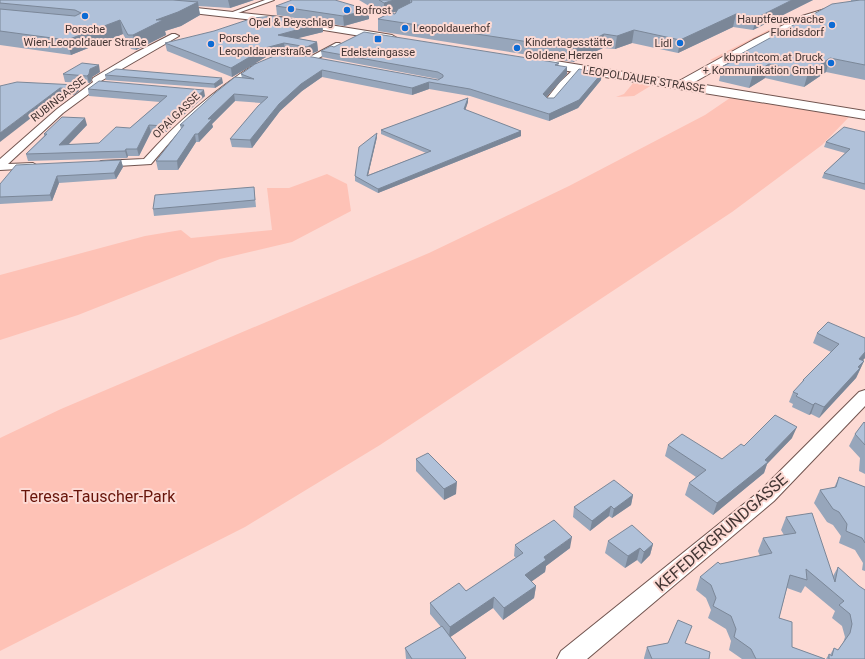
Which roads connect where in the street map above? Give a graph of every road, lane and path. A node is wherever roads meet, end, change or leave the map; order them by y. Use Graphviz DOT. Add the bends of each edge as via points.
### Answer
graph roads {
  1 [pos="271,0"];
  2 [pos="865,6"];
  3 [pos="158,7"];
  4 [pos="232,13"];
  5 [pos="363,33"];
  6 [pos="175,36"];
  7 [pos="401,40"];
  8 [pos="519,59"];
  9 [pos="268,60"];
  10 [pos="328,62"];
  11 [pos="579,69"];
  12 [pos="99,85"];
  13 [pos="681,85"];
  14 [pos="76,87"];
  15 [pos="203,92"];
  16 [pos="216,93"];
  17 [pos="549,102"];
  18 [pos="865,115"];
  19 [pos="91,164"];
  20 [pos="0,166"];
  21 [pos="43,166"];
  22 [pos="865,396"];
  23 [pos="569,659"];
  1 -- 4 [label="street"];
  2 -- 13 [label="main road" via="825,12 806,18"];
  3 -- 4 [label="main road"];
  4 -- 5 [label="main road"];
  5 -- 7 [label="main road"];
  5 -- 10 [label="street" via="306,58"];
  6 -- 12 [label="street, RUBINGASSE" via="96,80"];
  8 -- 11 [label="main road, LEOPOLDAUER STRASSE"];
  9 -- 16 [label="street, OPALGASSE"];
  11 -- 13 [label="main road, LEOPOLDAUER STRASSE"];
  11 -- 17 [label="street"];
  12 -- 14 [label="street"];
  12 -- 20 [label="street, RUBINGASSE" via="60,111"];
  13 -- 18 [label="main road, LEOPOLDAUER STRASSE"];
  15 -- 16 [label="street"];
  16 -- 19 [label="street, OPALGASSE" via="193,112 147,162"];
  20 -- 21 [label="street"];
  22 -- 23 [label="street, KEFEDERGRUNDGASSE" via="767,496"];
}
